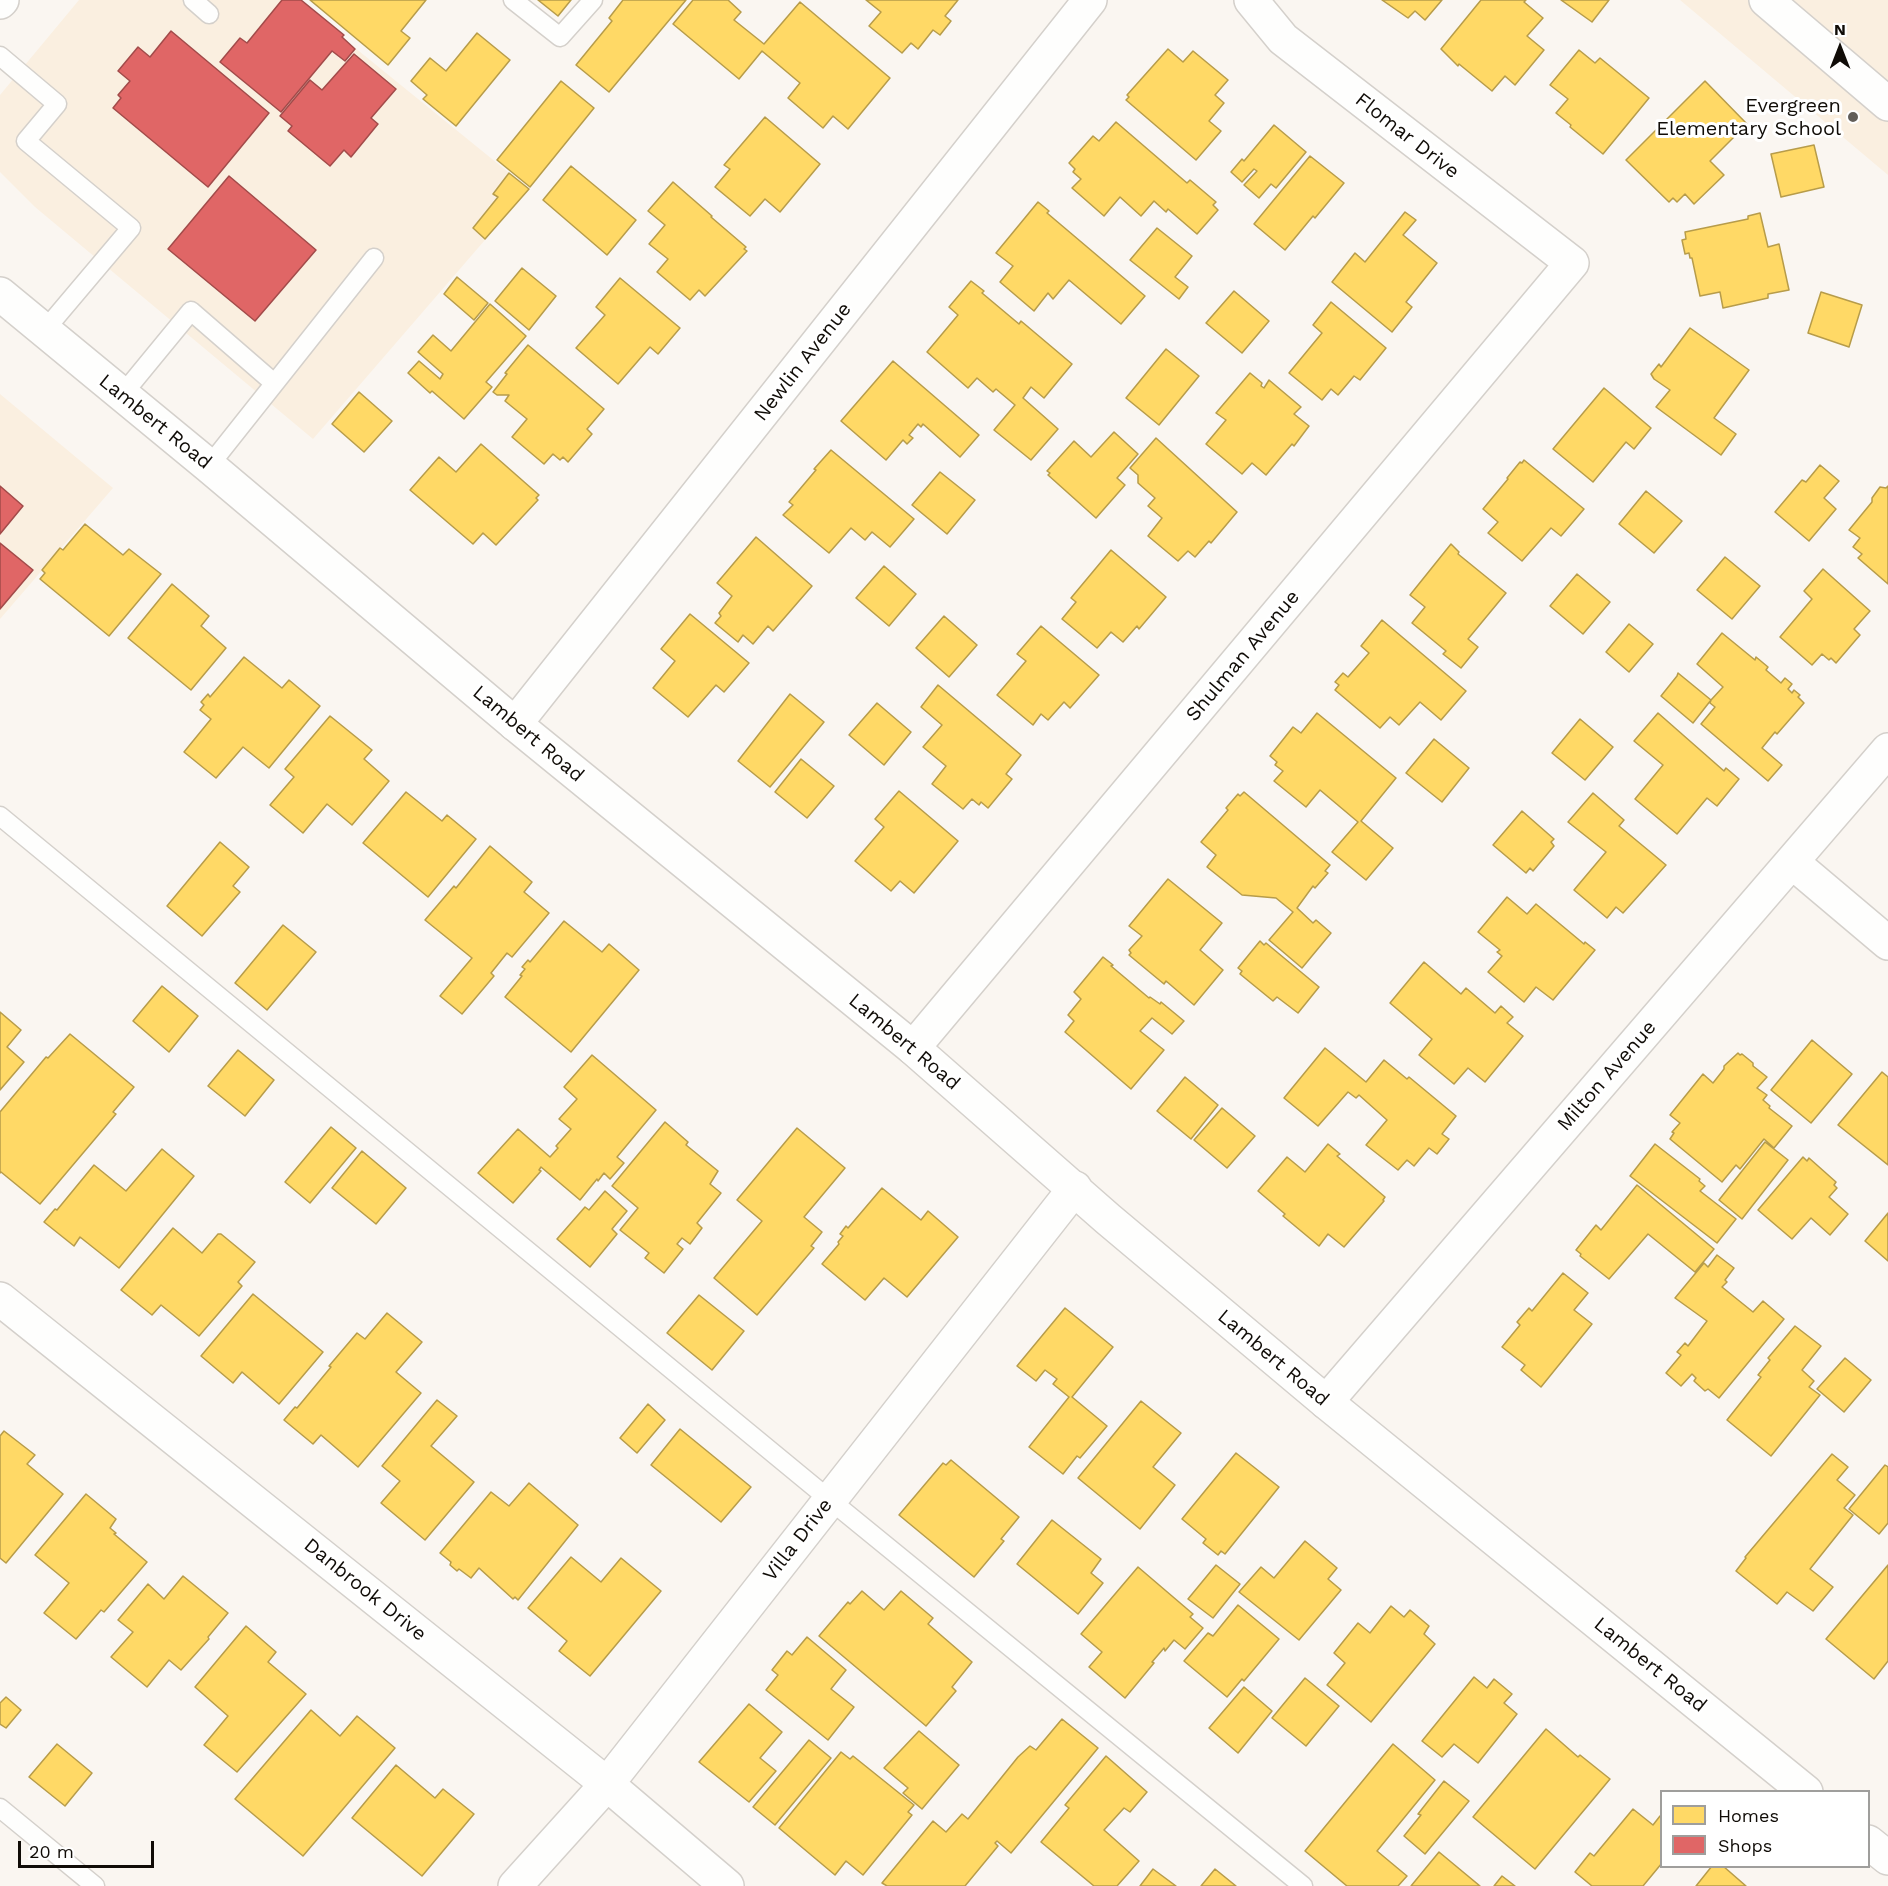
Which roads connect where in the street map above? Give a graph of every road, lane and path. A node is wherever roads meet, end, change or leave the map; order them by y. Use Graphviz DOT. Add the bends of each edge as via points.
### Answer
graph roads {
  1 [pos="193,0"];
  2 [pos="513,0"];
  3 [pos="593,0"];
  4 [pos="1090,0"];
  5 [pos="1251,0"];
  6 [pos="1767,0"];
  7 [pos="210,14"];
  8 [pos="0,56"];
  9 [pos="1888,104"];
  10 [pos="374,258"];
  11 [pos="1572,263"];
  12 [pos="0,294"];
  13 [pos="44,331"];
  14 [pos="274,383"];
  15 [pos="122,395"];
  16 [pos="209,466"];
  17 [pos="515,724"];
  18 [pos="1888,750"];
  19 [pos="0,816"];
  20 [pos="1792,862"];
  21 [pos="1888,943"];
  22 [pos="913,1048"];
  23 [pos="1075,1188"];
  24 [pos="0,1299"];
  25 [pos="1326,1402"];
  26 [pos="830,1500"];
  27 [pos="607,1784"];
  28 [pos="1805,1790"];
  29 [pos="0,1808"];
  30 [pos="1870,1843"];
  31 [pos="1888,1858"];
  32 [pos="95,1886"];
  33 [pos="515,1886"];
  34 [pos="727,1886"];
  35 [pos="1304,1886"];
  1 -- 7 [label="lane"];
  2 -- 3 [label="lane" via="560,37"];
  4 -- 17 [label="street, Newlin Avenue"];
  5 -- 11 [label="street, Flomar Drive" via="1282,39"];
  6 -- 9 [label="street"];
  8 -- 13 [label="lane" via="57,104 26,141 131,228"];
  10 -- 14 [label="lane"];
  11 -- 22 [label="street, Shulman Avenue"];
  12 -- 13 [label="street, Lambert Road"];
  13 -- 15 [label="street, Lambert Road"];
  14 -- 15 [label="lane" via="191,311"];
  14 -- 16 [label="lane"];
  15 -- 16 [label="street, Lambert Road"];
  16 -- 17 [label="street, Lambert Road"];
  17 -- 22 [label="street, Lambert Road"];
  18 -- 20 [label="street, Milton Avenue"];
  19 -- 26 [label="lane"];
  20 -- 21 [label="street"];
  20 -- 25 [label="street, Milton Avenue"];
  22 -- 23 [label="street, Lambert Road"];
  23 -- 25 [label="street, Lambert Road"];
  23 -- 26 [label="street, Villa Drive"];
  24 -- 27 [label="street, Danbrook Drive"];
  25 -- 28 [label="street, Lambert Road"];
  26 -- 27 [label="street, Villa Drive"];
  26 -- 35 [label="lane"];
  27 -- 33 [label="street, Villa Drive"];
  27 -- 34 [label="street, Danbrook Drive"];
  29 -- 32 [label="lane"];
  30 -- 31 [label="street"];
}
